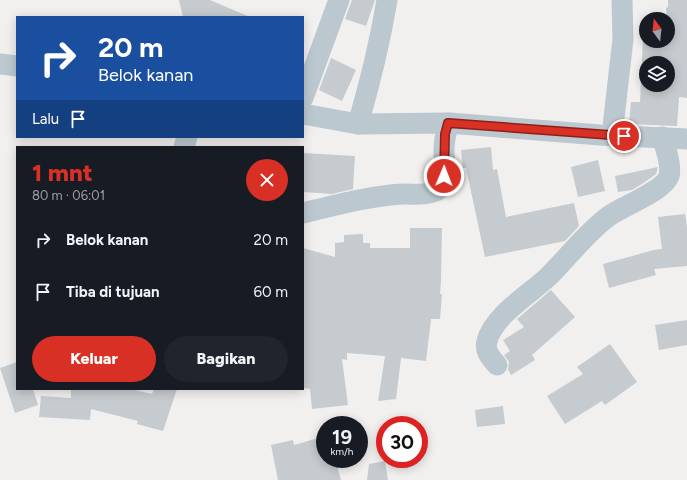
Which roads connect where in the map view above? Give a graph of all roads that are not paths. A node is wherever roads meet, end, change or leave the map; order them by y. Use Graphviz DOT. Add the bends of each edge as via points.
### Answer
graph roads {
  1 [pos="339,0"];
  2 [pos="387,0"];
  3 [pos="622,0"];
  4 [pos="0,64"];
  5 [pos="16,66"];
  6 [pos="304,95"];
  7 [pos="304,114"];
  8 [pos="448,123"];
  9 [pos="358,124"];
  10 [pos="612,135"];
  11 [pos="662,137"];
  12 [pos="687,138"];
  13 [pos="304,213"];
  14 [pos="497,365"];
  1 -- 6 [label="street"];
  2 -- 9 [label="street" via="370,84"];
  3 -- 10 [label="street" via="623,39"];
  4 -- 5 [label="street"];
  7 -- 9 [label="street"];
  8 -- 9 [label="street"];
  8 -- 10 [label="street"];
  8 -- 13 [label="street" via="445,134 444,176 439,190 353,201"];
  10 -- 11 [label="street"];
  11 -- 12 [label="street"];
  11 -- 14 [label="street" via="669,176 659,187 608,217 547,277 512,306 487,341 487,352"];
}
